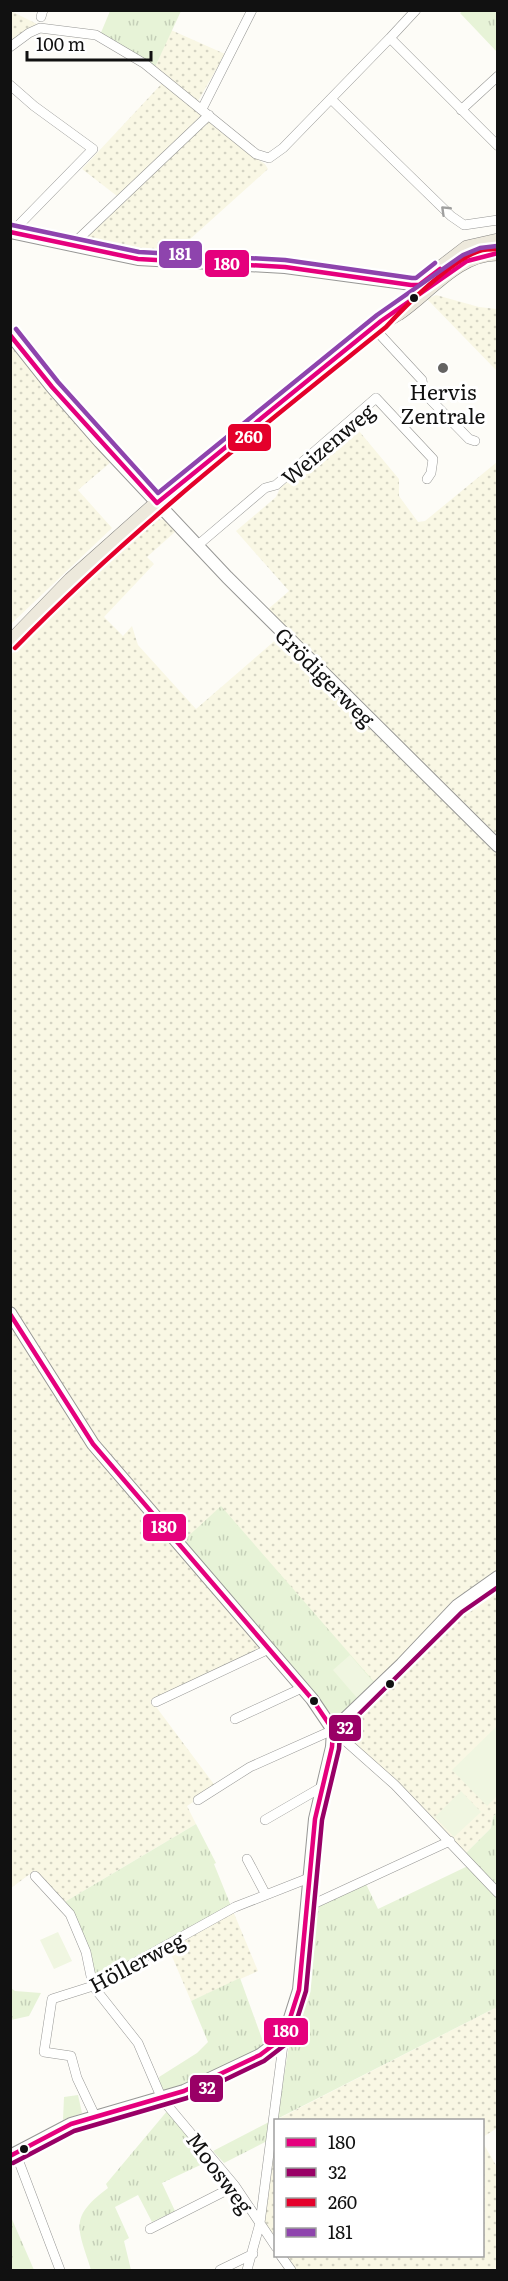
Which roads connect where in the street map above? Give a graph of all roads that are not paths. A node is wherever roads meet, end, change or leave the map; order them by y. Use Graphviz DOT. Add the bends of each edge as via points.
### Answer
graph roads {
  1 [pos="252,10"];
  2 [pos="416,10"];
  3 [pos="390,38"];
  4 [pos="10,47"];
  5 [pos="498,76"];
  6 [pos="10,85"];
  7 [pos="331,99"];
  8 [pos="461,110"];
  9 [pos="206,112"];
  10 [pos="498,146"];
  11 [pos="498,220"];
  12 [pos="11,232"];
  13 [pos="498,241"];
  14 [pos="70,246"];
  15 [pos="498,253"];
  16 [pos="419,285"];
  17 [pos="377,324"];
  18 [pos="10,334"];
  19 [pos="475,441"];
  20 [pos="427,478"];
  21 [pos="157,503"];
  22 [pos="198,545"];
  23 [pos="10,643"];
  24 [pos="498,846"];
  25 [pos="10,1313"];
  26 [pos="498,1577"];
  27 [pos="269,1650"];
  28 [pos="302,1688"];
  29 [pos="156,1702"];
  30 [pos="235,1719"];
  31 [pos="333,1730"];
  32 [pos="322,1786"];
  33 [pos="198,1800"];
  34 [pos="265,1820"];
  35 [pos="450,1841"];
  36 [pos="248,1859"];
  37 [pos="35,1876"];
  38 [pos="309,1878"];
  39 [pos="498,1893"];
  40 [pos="266,1895"];
  41 [pos="307,1907"];
  42 [pos="93,1986"];
  43 [pos="284,2037"];
  44 [pos="162,2099"];
  45 [pos="94,2116"];
  46 [pos="13,2155"];
  47 [pos="235,2186"];
  48 [pos="260,2223"];
  49 [pos="150,2229"];
  50 [pos="274,2244"];
  51 [pos="253,2254"];
  52 [pos="282,2257"];
  53 [pos="60,2271"];
  54 [pos="219,2271"];
  55 [pos="247,2271"];
  56 [pos="291,2271"];
  1 -- 9 [label="street"];
  2 -- 3 [label="street"];
  3 -- 7 [label="street"];
  3 -- 8 [label="street"];
  4 -- 9 [label="street" via="40,28 96,35 145,64"];
  5 -- 8 [label="street"];
  6 -- 12 [label="street" via="93,149"];
  7 -- 9 [label="street" via="269,158 256,154"];
  11 -- 7 [label="street, one-way" via="464,225 451,216"];
  8 -- 10 [label="street"];
  9 -- 14 [label="street"];
  12 -- 14 [label="street"];
  13 -- 16 [label="main road" via="466,248"];
  14 -- 16 [label="street" via="138,259 285,267"];
  15 -- 17 [label="main road" via="466,261 397,314"];
  16 -- 17 [label="main road"];
  17 -- 19 [label="street" via="422,380 423,393"];
  17 -- 21 [label="main road"];
  18 -- 21 [label="street, Grödigerweg" via="52,387"];
  20 -- 22 [label="street, Weizenweg" via="433,459 376,398 276,485 265,488"];
  21 -- 22 [label="street, Grödigerweg"];
  21 -- 23 [label="main road" via="64,586"];
  22 -- 24 [label="street, Grödigerweg"];
  25 -- 27 [label="street" via="93,1444"];
  26 -- 31 [label="street" via="457,1606"];
  27 -- 28 [label="street"];
  27 -- 29 [label="street"];
  28 -- 30 [label="street"];
  28 -- 31 [label="street"];
  31 -- 32 [label="street"];
  31 -- 33 [label="street" via="250,1767"];
  31 -- 35 [label="street"];
  32 -- 34 [label="street"];
  32 -- 38 [label="street"];
  35 -- 39 [label="street"];
  35 -- 41 [label="street"];
  36 -- 40 [label="street"];
  37 -- 42 [label="street" via="70,1914 86,1952"];
  38 -- 40 [label="street, Höllerweg"];
  38 -- 41 [label="street"];
  40 -- 42 [label="street, Höllerweg" via="235,1907"];
  41 -- 43 [label="street" via="299,1990"];
  42 -- 44 [label="street, Moosweg" via="138,2043"];
  42 -- 45 [label="street, Höllerweg" via="51,2000 44,2052 71,2056 76,2078"];
  43 -- 44 [label="street" via="260,2055"];
  43 -- 48 [label="street"];
  44 -- 45 [label="street"];
  44 -- 47 [label="street, Moosweg"];
  45 -- 46 [label="street"];
  46 -- 53 [label="street"];
  47 -- 48 [label="street, Moosweg"];
  47 -- 49 [label="street"];
  48 -- 50 [label="street, Moosweg"];
  48 -- 51 [label="street"];
  51 -- 54 [label="street"];
  51 -- 55 [label="street"];
  52 -- 56 [label="street"];
}
